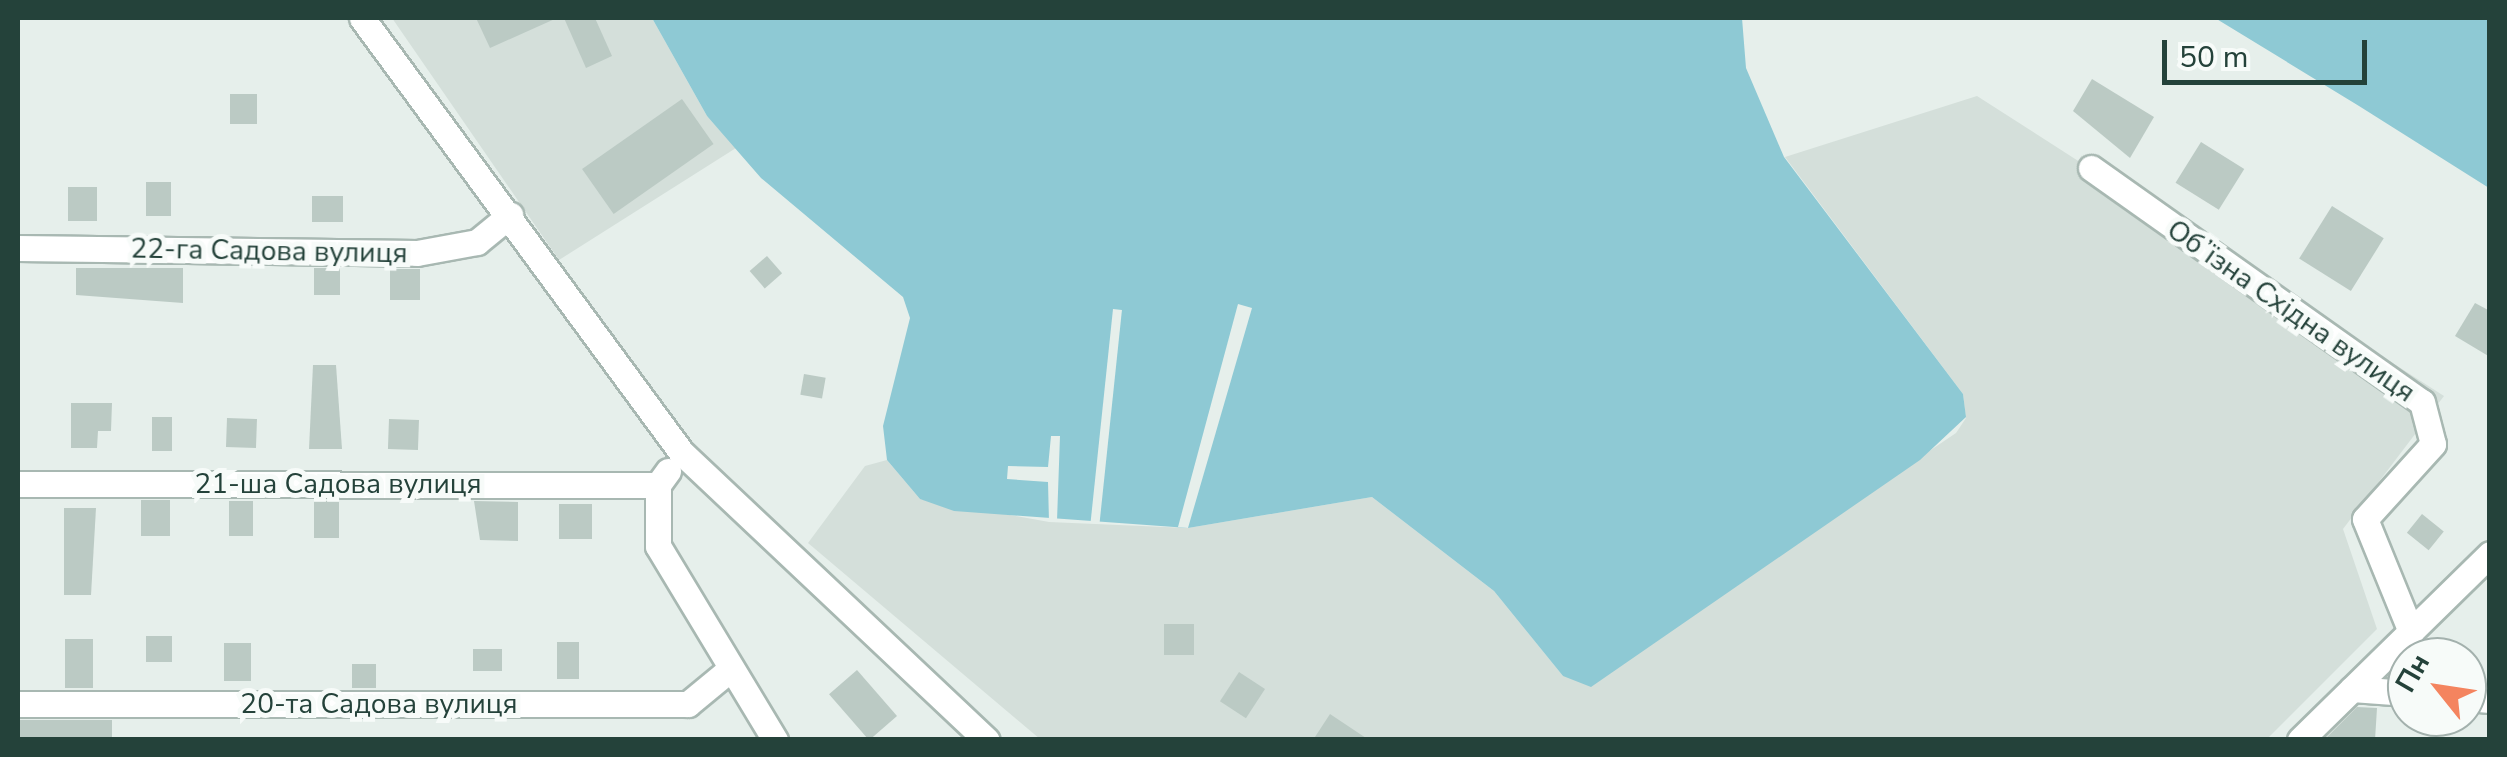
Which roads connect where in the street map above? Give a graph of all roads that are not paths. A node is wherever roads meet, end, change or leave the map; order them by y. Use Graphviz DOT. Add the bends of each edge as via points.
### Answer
graph roads {
  1 [pos="362,18"];
  2 [pos="2091,168"];
  3 [pos="510,215"];
  4 [pos="18,248"];
  5 [pos="680,452"];
  6 [pos="18,484"];
  7 [pos="658,484"];
  8 [pos="2490,554"];
  9 [pos="2411,632"];
  10 [pos="728,671"];
  11 [pos="2352,688"];
  12 [pos="2387,691"];
  13 [pos="18,704"];
  14 [pos="775,740"];
  15 [pos="986,740"];
  16 [pos="2300,740"];
  1 -- 3 [label="street"];
  2 -- 9 [label="street, Обʼїзна Східна вулиця" via="2422,402 2433,444 2365,520"];
  3 -- 4 [label="street, 22-га Садова вулиця" via="477,242 416,254"];
  3 -- 5 [label="street"];
  5 -- 7 [label="street"];
  5 -- 15 [label="street"];
  6 -- 7 [label="street, 21-ша Садова вулиця"];
  7 -- 10 [label="street" via="658,546"];
  8 -- 9 [label="street"];
  9 -- 11 [label="street"];
  10 -- 13 [label="street, 20-та Садова вулиця" via="688,704"];
  10 -- 14 [label="street"];
  11 -- 12 [label="street"];
  11 -- 16 [label="street"];
}
